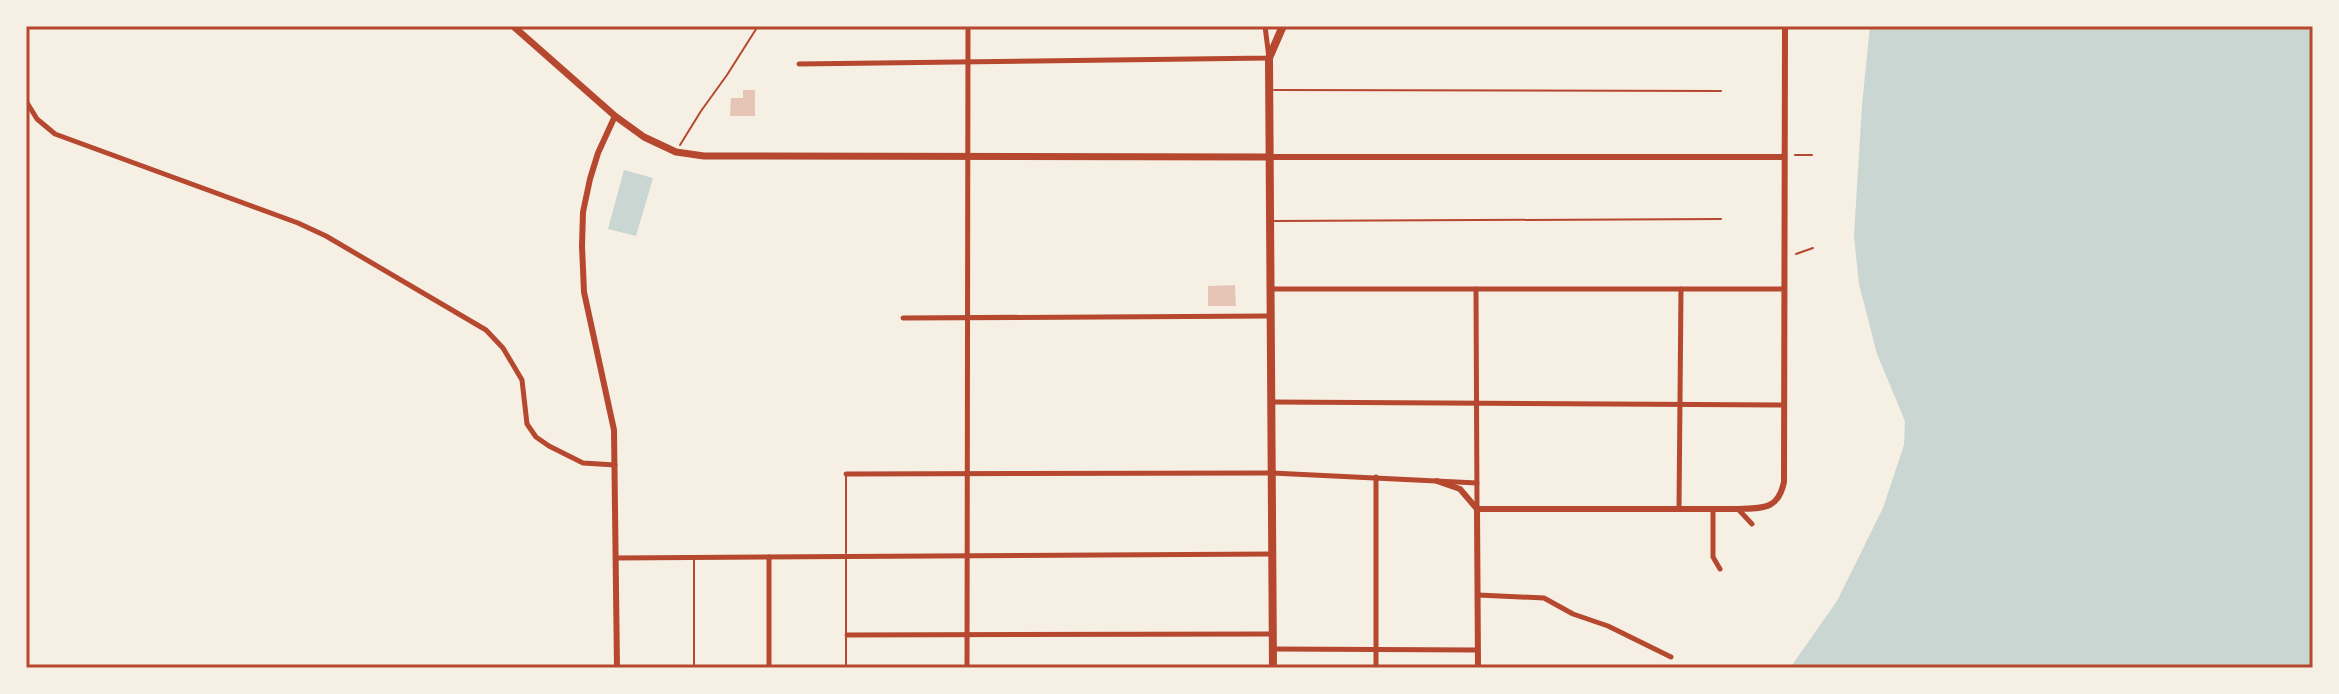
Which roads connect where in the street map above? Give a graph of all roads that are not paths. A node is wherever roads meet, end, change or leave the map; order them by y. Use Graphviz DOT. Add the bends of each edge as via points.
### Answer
graph roads {
  1 [pos="513,26"];
  2 [pos="968,26"];
  3 [pos="1265,26"];
  4 [pos="1283,26"];
  5 [pos="1785,26"];
  6 [pos="1269,58"];
  7 [pos="968,62"];
  8 [pos="799,64"];
  9 [pos="1270,90"];
  10 [pos="1721,91"];
  11 [pos="26,101"];
  12 [pos="615,116"];
  13 [pos="966,156"];
  14 [pos="1271,157"];
  15 [pos="1784,157"];
  16 [pos="1721,219"];
  17 [pos="1271,221"];
  18 [pos="1272,289"];
  19 [pos="1476,289"];
  20 [pos="1681,289"];
  21 [pos="1783,289"];
  22 [pos="1272,316"];
  23 [pos="903,318"];
  24 [pos="966,318"];
  25 [pos="1273,402"];
  26 [pos="1477,403"];
  27 [pos="1680,403"];
  28 [pos="1783,405"];
  29 [pos="615,465"];
  30 [pos="967,473"];
  31 [pos="1272,473"];
  32 [pos="846,474"];
  33 [pos="1376,477"];
  34 [pos="1437,481"];
  35 [pos="1477,483"];
  36 [pos="1477,509"];
  37 [pos="1679,509"];
  38 [pos="1738,509"];
  39 [pos="1713,510"];
  40 [pos="1752,524"];
  41 [pos="1274,554"];
  42 [pos="967,556"];
  43 [pos="769,557"];
  44 [pos="846,557"];
  45 [pos="616,558"];
  46 [pos="694,558"];
  47 [pos="1720,569"];
  48 [pos="1478,595"];
  49 [pos="1273,634"];
  50 [pos="847,635"];
  51 [pos="967,635"];
  52 [pos="1273,649"];
  53 [pos="1376,650"];
  54 [pos="1478,650"];
  55 [pos="1671,657"];
  56 [pos="617,668"];
  57 [pos="694,668"];
  58 [pos="769,668"];
  59 [pos="846,668"];
  60 [pos="967,668"];
  61 [pos="1273,668"];
  62 [pos="1376,668"];
  63 [pos="1478,668"];
  1 -- 12 [label="main road"];
  2 -- 7 [label="street"];
  3 -- 6 [label="street"];
  4 -- 6 [label="main road"];
  5 -- 15 [label="street"];
  6 -- 7 [label="street"];
  6 -- 9 [label="main road"];
  7 -- 8 [label="street"];
  7 -- 13 [label="street"];
  9 -- 10 [label="lane"];
  9 -- 14 [label="main road"];
  11 -- 29 [label="street" via="55,134 298,223 486,330 522,380 527,424 536,437 583,463"];
  12 -- 13 [label="main road" via="676,152"];
  12 -- 29 [label="street" via="590,179 582,246 584,292 614,430"];
  13 -- 14 [label="main road"];
  13 -- 24 [label="street"];
  14 -- 15 [label="street"];
  14 -- 17 [label="main road"];
  15 -- 21 [label="street"];
  16 -- 17 [label="lane"];
  17 -- 18 [label="main road"];
  18 -- 19 [label="street"];
  18 -- 22 [label="main road"];
  19 -- 20 [label="street"];
  19 -- 26 [label="street"];
  20 -- 21 [label="street"];
  20 -- 27 [label="street"];
  21 -- 28 [label="street"];
  22 -- 24 [label="street"];
  22 -- 25 [label="main road"];
  23 -- 24 [label="street"];
  24 -- 30 [label="street"];
  25 -- 26 [label="street"];
  25 -- 31 [label="main road"];
  26 -- 27 [label="street"];
  26 -- 35 [label="street"];
  27 -- 28 [label="street"];
  27 -- 37 [label="street"];
  28 -- 38 [label="street" via="1782,492 1765,507"];
  29 -- 45 [label="street"];
  30 -- 31 [label="street"];
  30 -- 32 [label="street"];
  30 -- 42 [label="street"];
  31 -- 33 [label="street"];
  31 -- 41 [label="main road"];
  32 -- 44 [label="lane"];
  33 -- 34 [label="street"];
  33 -- 53 [label="street"];
  34 -- 35 [label="street"];
  34 -- 36 [label="street" via="1460,489"];
  35 -- 36 [label="street"];
  36 -- 37 [label="street"];
  36 -- 48 [label="street"];
  37 -- 39 [label="street"];
  38 -- 39 [label="street"];
  38 -- 40 [label="street"];
  39 -- 47 [label="street" via="1713,557"];
  41 -- 42 [label="street"];
  41 -- 49 [label="main road"];
  42 -- 44 [label="street"];
  42 -- 51 [label="street"];
  43 -- 44 [label="street"];
  43 -- 46 [label="street"];
  43 -- 58 [label="street"];
  44 -- 50 [label="lane"];
  45 -- 46 [label="street"];
  45 -- 56 [label="street"];
  46 -- 57 [label="lane"];
  48 -- 54 [label="street"];
  48 -- 55 [label="street" via="1544,598"];
  49 -- 51 [label="street"];
  49 -- 52 [label="main road"];
  50 -- 51 [label="street"];
  50 -- 59 [label="lane"];
  51 -- 60 [label="street"];
  52 -- 53 [label="street"];
  52 -- 61 [label="main road"];
  53 -- 54 [label="street"];
  53 -- 62 [label="street"];
  54 -- 63 [label="street"];
}
